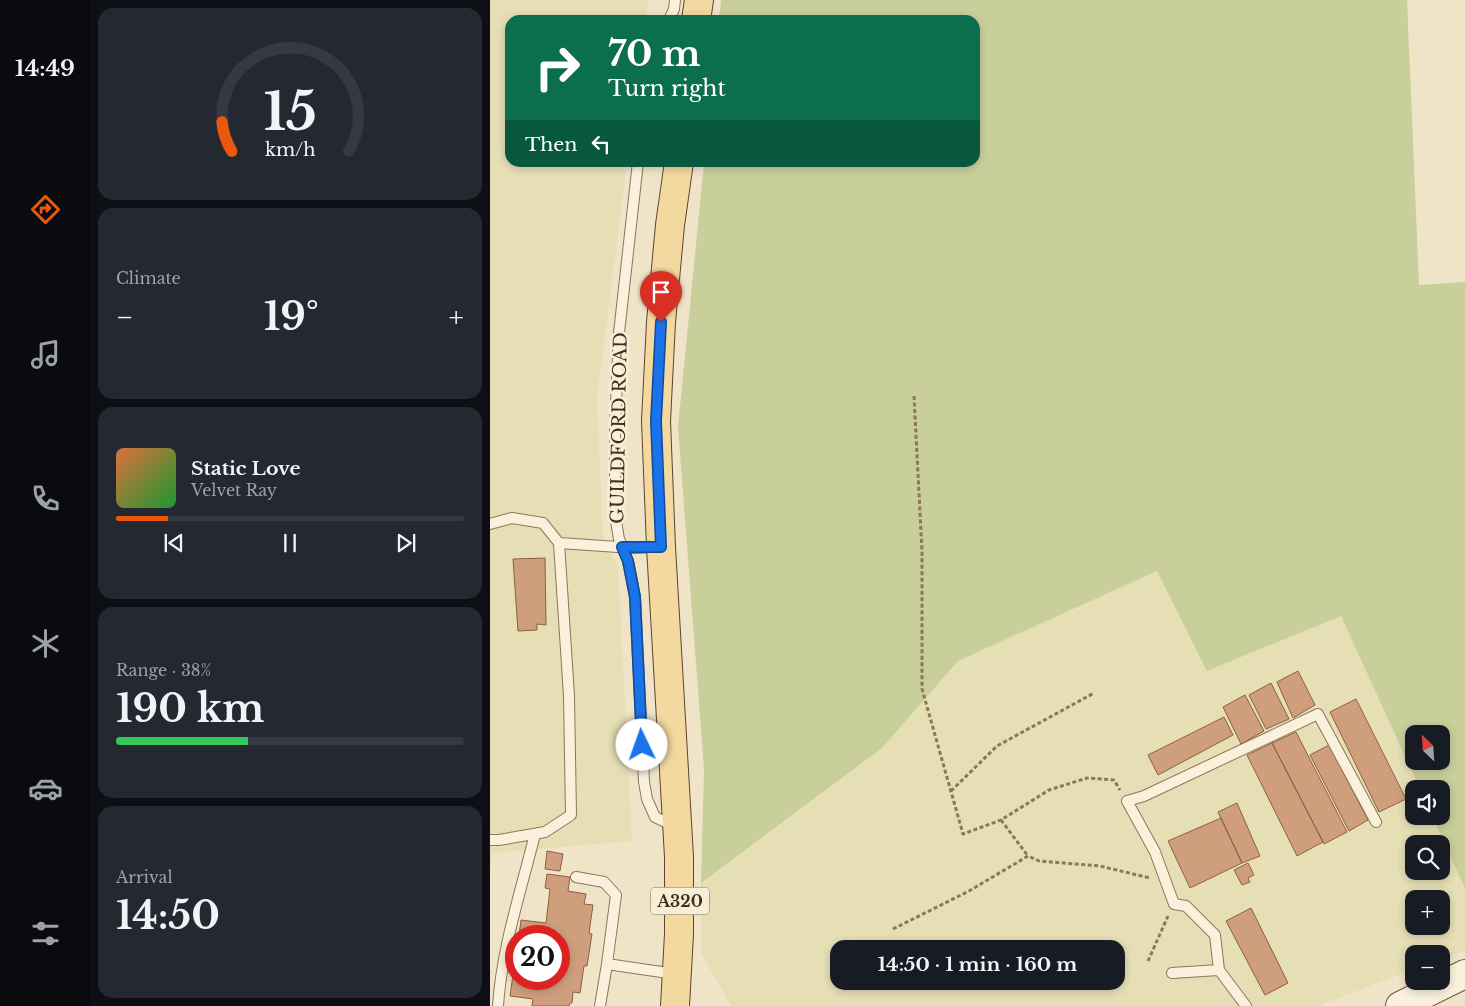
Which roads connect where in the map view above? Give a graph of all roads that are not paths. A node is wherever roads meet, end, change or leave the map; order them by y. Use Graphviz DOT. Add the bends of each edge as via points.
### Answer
graph roads {
  1 [pos="675,0"];
  2 [pos="699,0"];
  3 [pos="671,15"];
  4 [pos="697,15"];
  5 [pos="638,167"];
  6 [pos="678,167"];
  7 [pos="490,524"];
  8 [pos="559,543"];
  9 [pos="622,547"];
  10 [pos="661,547"];
  11 [pos="1376,822"];
  12 [pos="677,828"];
  13 [pos="535,834"];
  14 [pos="490,840"];
  15 [pos="576,878"];
  16 [pos="607,964"];
  17 [pos="1219,970"];
  18 [pos="1172,973"];
  19 [pos="1465,974"];
  20 [pos="678,975"];
  21 [pos="498,1006"];
  22 [pos="600,1006"];
  23 [pos="675,1006"];
  24 [pos="1246,1006"];
  25 [pos="1400,1006"];
  1 -- 3 [label="lane"];
  2 -- 4 [label="main road"];
  5 -- 9 [label="lane, GUILDFORD ROAD" via="619,333 614,515"];
  6 -- 10 [label="main road, GUILDFORD ROAD / A320" via="661,322 656,421"];
  7 -- 8 [label="lane" via="512,518 543,523"];
  8 -- 9 [label="lane"];
  8 -- 13 [label="lane" via="569,696 570,815 545,832"];
  9 -- 10 [label="lane"];
  9 -- 12 [label="lane, GUILDFORD ROAD" via="635,597 647,799 655,817"];
  10 -- 12 [label="main road, GUILDFORD ROAD / A320"];
  11 -- 17 [label="lane" via="1318,714 1127,801 1154,852 1174,904 1186,906 1215,935"];
  12 -- 20 [label="main road, GUILDFORD ROAD / A320" via="680,887"];
  13 -- 14 [label="lane"];
  13 -- 21 [label="lane" via="510,928"];
  15 -- 16 [label="lane" via="604,882 616,895"];
  16 -- 20 [label="lane"];
  16 -- 22 [label="lane"];
  17 -- 18 [label="lane"];
  17 -- 24 [label="lane"];
  19 -- 25 [label="main road"];
  20 -- 23 [label="main road, GUILDFORD ROAD / A320"];
}
